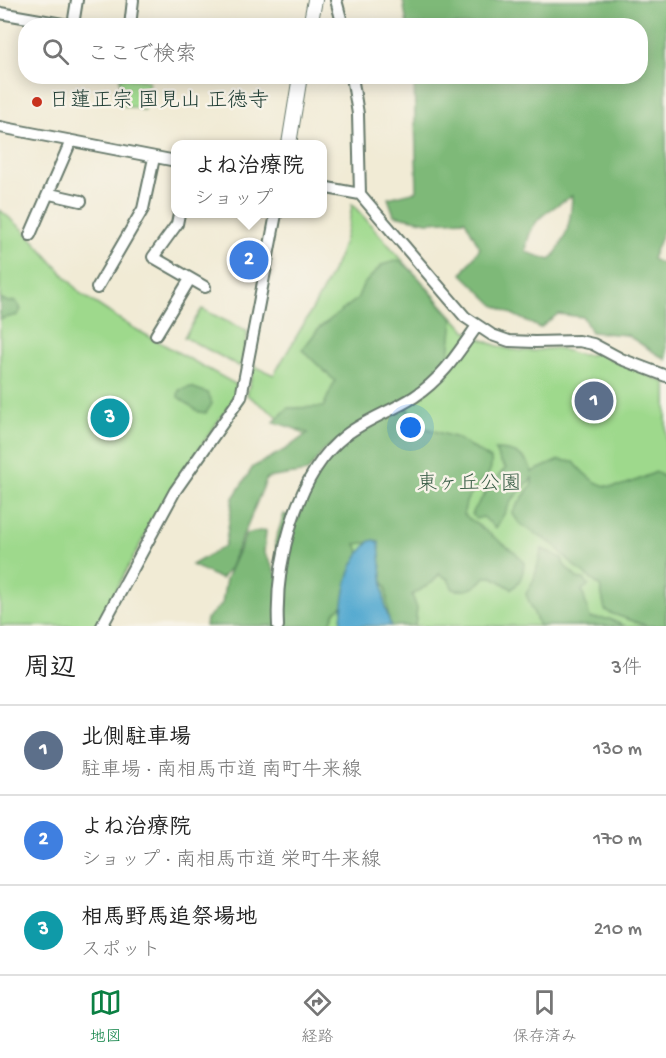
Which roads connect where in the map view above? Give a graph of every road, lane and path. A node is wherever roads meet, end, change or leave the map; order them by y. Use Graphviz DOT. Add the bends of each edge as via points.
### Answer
graph roads {
  1 [pos="77,0"];
  2 [pos="133,0"];
  3 [pos="315,0"];
  4 [pos="336,0"];
  5 [pos="0,13"];
  6 [pos="30,18"];
  7 [pos="73,18"];
  8 [pos="131,18"];
  9 [pos="312,18"];
  10 [pos="341,18"];
  11 [pos="299,84"];
  12 [pos="353,84"];
  13 [pos="0,127"];
  14 [pos="290,140"];
  15 [pos="71,141"];
  16 [pos="154,158"];
  17 [pos="171,160"];
  18 [pos="327,188"];
  19 [pos="50,194"];
  20 [pos="360,194"];
  21 [pos="81,201"];
  22 [pos="178,218"];
  23 [pos="275,218"];
  24 [pos="30,235"];
  25 [pos="189,279"];
  26 [pos="204,287"];
  27 [pos="97,288"];
  28 [pos="477,326"];
  29 [pos="156,335"];
  30 [pos="666,376"];
  31 [pos="102,626"];
  32 [pos="278,626"];
  1 -- 7 [label="street"];
  2 -- 8 [label="street"];
  3 -- 9 [label="street"];
  4 -- 10 [label="street"];
  5 -- 6 [label="street"];
  11 -- 14 [label="street"];
  12 -- 20 [label="street"];
  13 -- 15 [label="street"];
  15 -- 16 [label="street"];
  15 -- 19 [label="street"];
  16 -- 17 [label="street"];
  16 -- 27 [label="street" via="143,209"];
  18 -- 20 [label="street"];
  19 -- 21 [label="street"];
  19 -- 24 [label="street"];
  20 -- 28 [label="street"];
  22 -- 25 [label="street" via="153,257"];
  23 -- 31 [label="street" via="241,397 174,491"];
  25 -- 26 [label="street"];
  25 -- 29 [label="street"];
  28 -- 30 [label="street" via="509,341 593,344"];
  28 -- 32 [label="street" via="438,379 348,434 316,466 298,506 283,561"];
}
